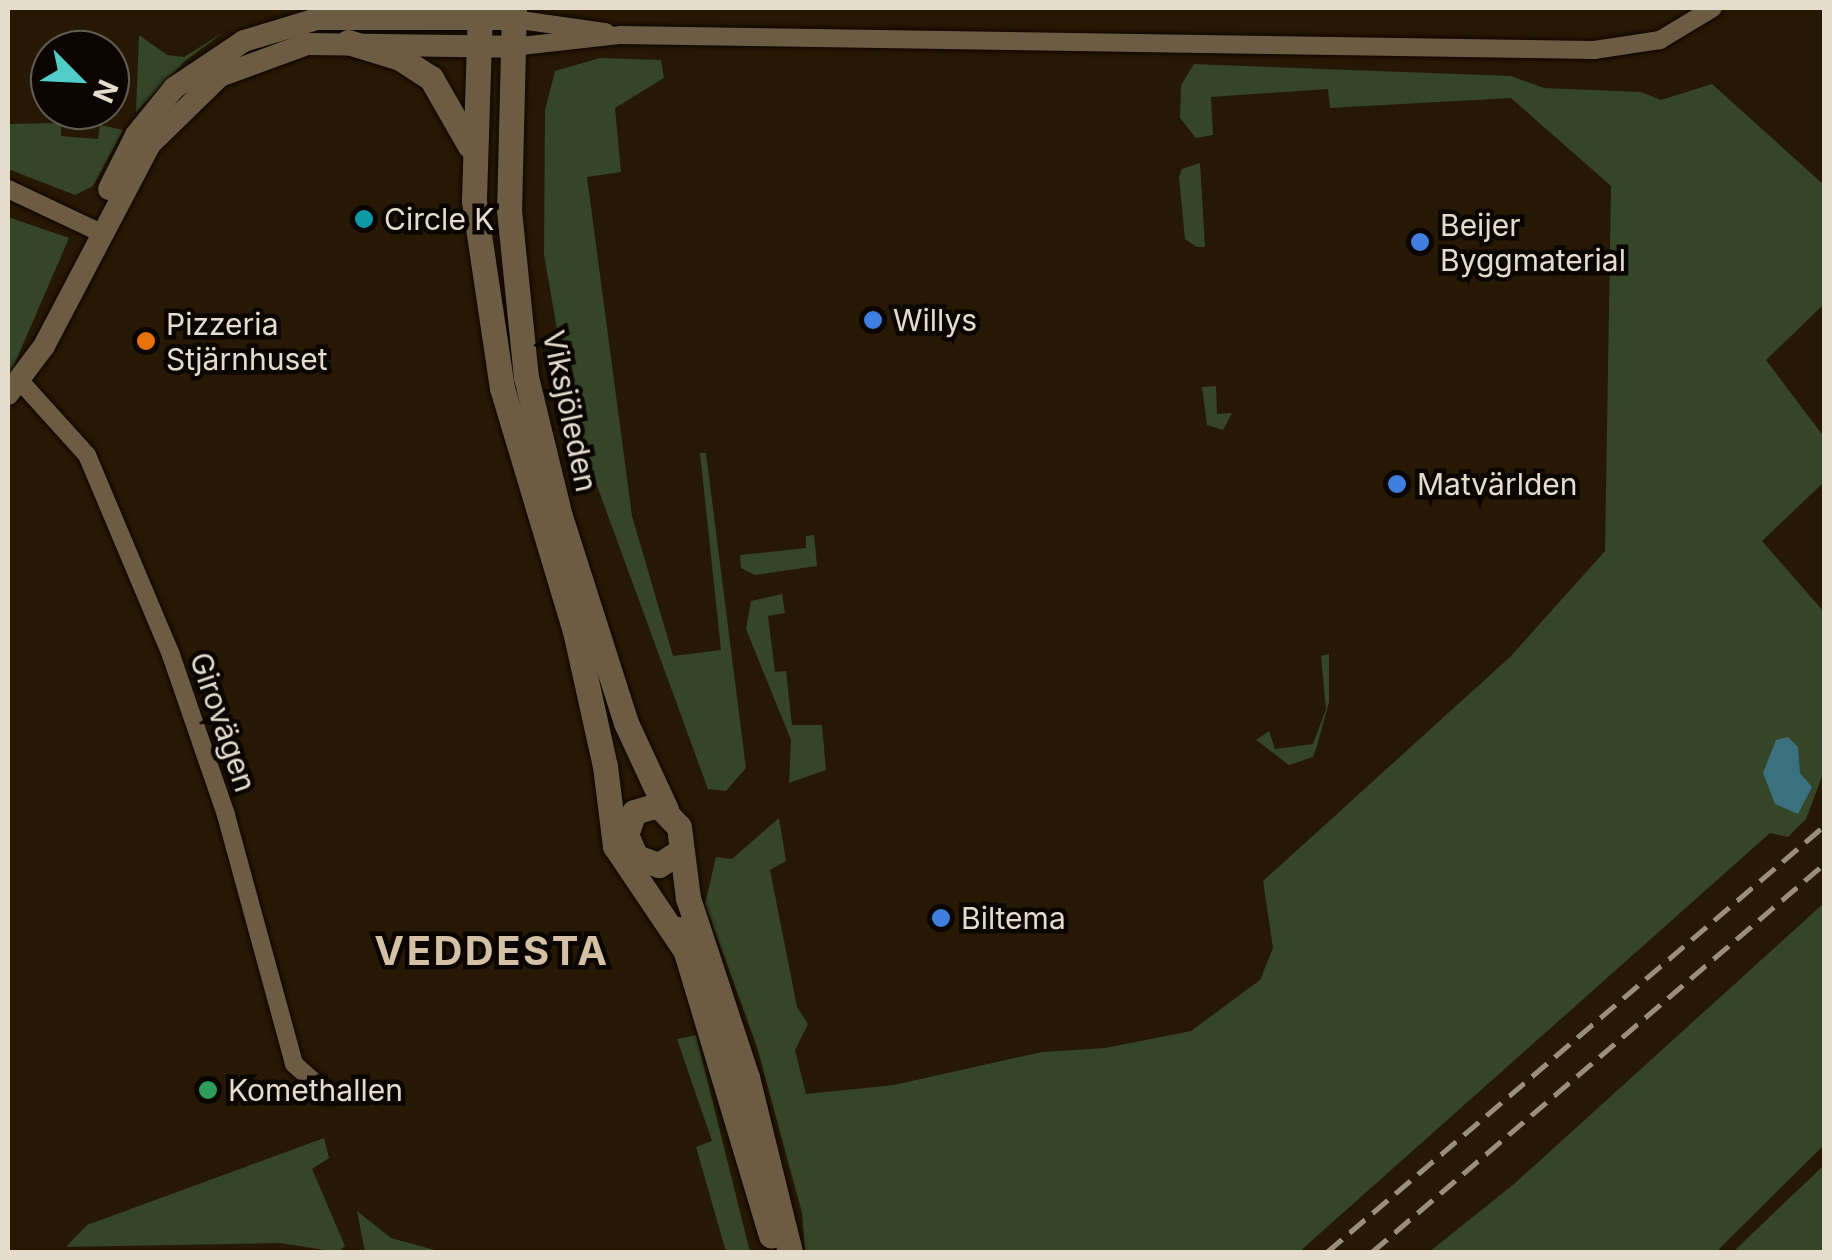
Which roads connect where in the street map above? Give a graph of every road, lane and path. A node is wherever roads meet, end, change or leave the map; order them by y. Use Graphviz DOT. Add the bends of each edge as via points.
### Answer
graph roads {
  1 [pos="1713,8"];
  2 [pos="424,12"];
  3 [pos="479,13"];
  4 [pos="514,13"];
  5 [pos="621,35"];
  6 [pos="348,42"];
  7 [pos="477,46"];
  8 [pos="512,46"];
  9 [pos="472,152"];
  10 [pos="8,189"];
  11 [pos="99,232"];
  12 [pos="14,388"];
  13 [pos="575,630"];
  14 [pos="666,809"];
  15 [pos="628,824"];
  16 [pos="679,852"];
  17 [pos="640,860"];
  18 [pos="682,946"];
  19 [pos="330,1096"];
  20 [pos="776,1252"];
  21 [pos="790,1252"];
  1 -- 5 [label="street" via="1660,40 1594,50"];
  2 -- 3 [label="street"];
  2 -- 11 [label="street" via="289,24 202,64 136,135 110,184"];
  3 -- 4 [label="street"];
  3 -- 7 [label="main road, Viksjöleden"];
  4 -- 5 [label="street"];
  4 -- 8 [label="main road, Viksjöleden"];
  5 -- 8 [label="street"];
  6 -- 7 [label="street"];
  6 -- 9 [label="main road" via="400,58 431,78"];
  6 -- 11 [label="street" via="308,44 254,59 192,98 155,137"];
  7 -- 8 [label="street"];
  7 -- 9 [label="main road, Viksjöleden"];
  8 -- 14 [label="main road, Viksjöleden" via="509,210 526,377 560,516 626,723"];
  9 -- 13 [label="main road, Viksjöleden" via="480,263 502,388"];
  10 -- 11 [label="street"];
  11 -- 12 [label="street"];
  12 -- 19 [label="street, Girovägen" via="87,456 171,655 226,815 294,1064"];
  13 -- 15 [label="main road, Viksjöleden" via="618,742"];
  13 -- 18 [label="main road, Viksjöleden" via="606,766 614,846"];
  14 -- 15 [label="main road" via="645,805"];
  14 -- 16 [label="main road" via="680,827"];
  15 -- 17 [label="main road" via="629,847"];
  16 -- 17 [label="main road" via="659,865"];
  16 -- 21 [label="main road" via="697,930 757,1112"];
  17 -- 18 [label="main road, Viksjöleden" via="671,906"];
  18 -- 20 [label="main road, Viksjöleden"];
}
